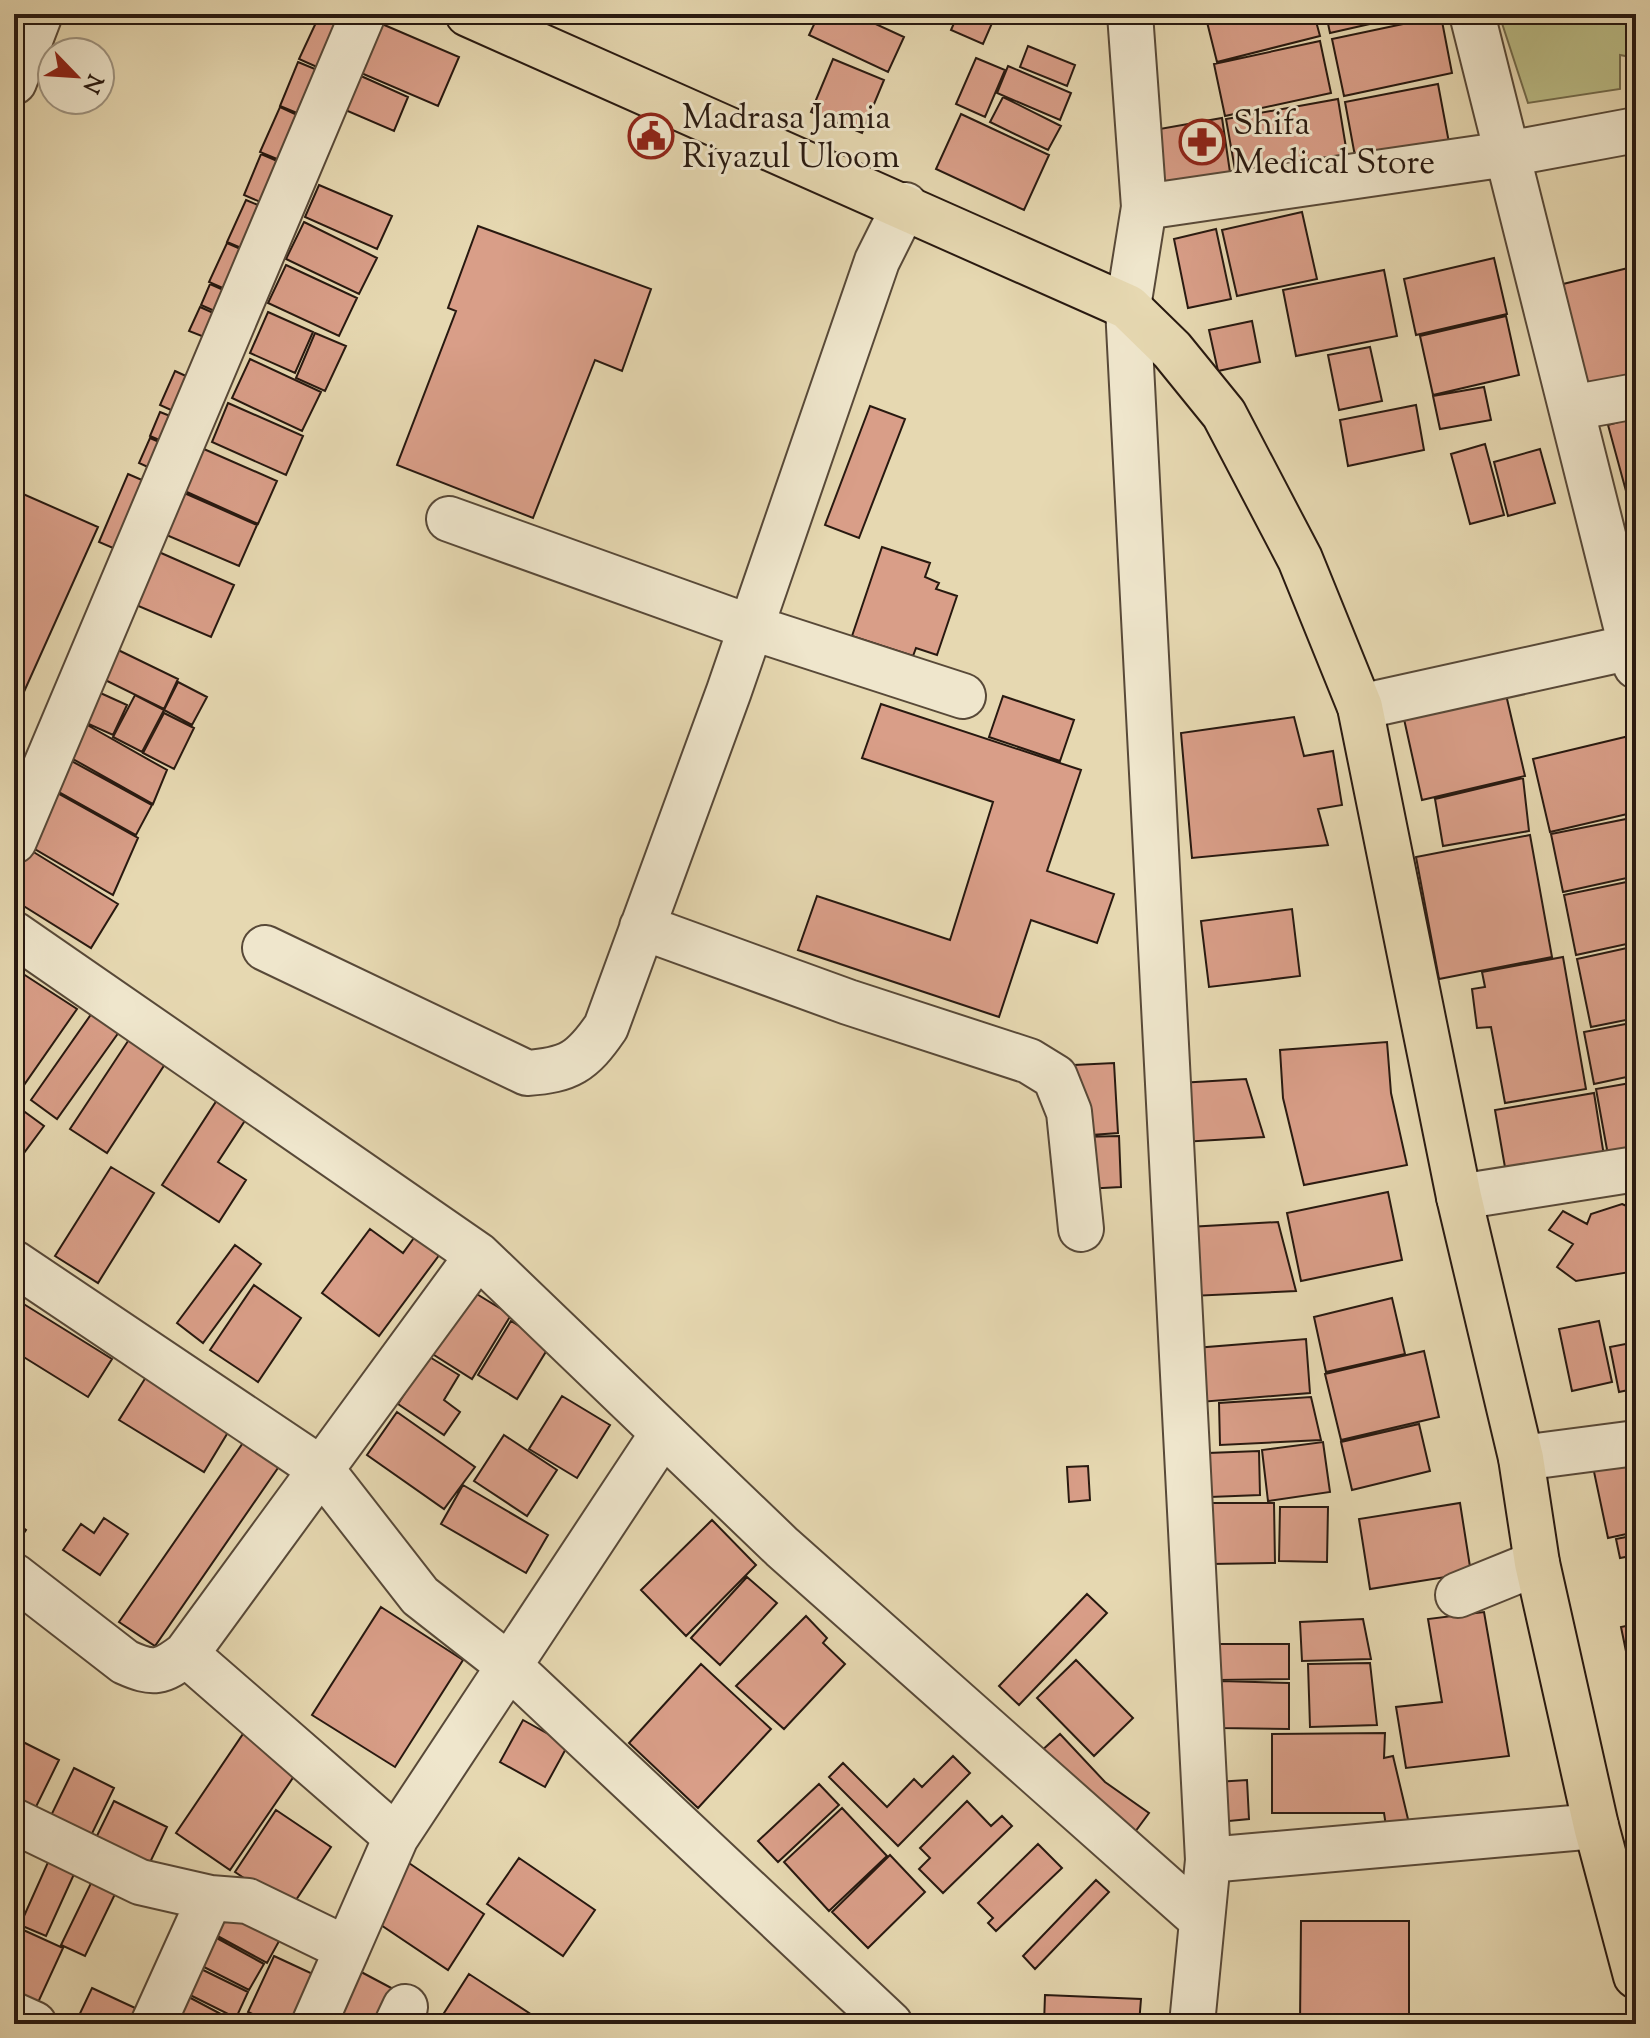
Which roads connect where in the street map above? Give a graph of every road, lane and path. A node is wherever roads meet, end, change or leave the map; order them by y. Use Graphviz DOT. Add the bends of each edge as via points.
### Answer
graph roads {
  1 [pos="40,14"];
  2 [pos="363,14"];
  3 [pos="468,14"];
  4 [pos="1130,14"];
  5 [pos="1472,14"];
  6 [pos="14,82"];
  7 [pos="1636,130"];
  8 [pos="1507,154"];
  9 [pos="905,205"];
  10 [pos="1144,207"];
  11 [pos="1128,307"];
  12 [pos="1636,396"];
  13 [pos="1571,408"];
  14 [pos="449,519"];
  15 [pos="750,627"];
  16 [pos="1635,653"];
  17 [pos="963,696"];
  18 [pos="1360,707"];
  19 [pos="14,841"];
  20 [pos="642,927"];
  21 [pos="14,934"];
  22 [pos="265,948"];
  23 [pos="1636,1169"];
  24 [pos="1459,1197"];
  25 [pos="1081,1229"];
  26 [pos="478,1255"];
  27 [pos="14,1263"];
  28 [pos="663,1433"];
  29 [pos="1636,1443"];
  30 [pos="1521,1458"];
  31 [pos="321,1469"];
  32 [pos="1537,1563"];
  33 [pos="19,1591"];
  34 [pos="1458,1595"];
  35 [pos="186,1654"];
  36 [pos="508,1665"];
  37 [pos="14,1821"];
  38 [pos="1596,1826"];
  39 [pos="396,1837"];
  40 [pos="1208,1860"];
  41 [pos="210,1898"];
  42 [pos="1201,1919"];
  43 [pos="347,1949"];
  44 [pos="1636,1976"];
  45 [pos="14,2015"];
  46 [pos="34,2024"];
  47 [pos="153,2024"];
  48 [pos="314,2024"];
  49 [pos="890,2024"];
  50 [pos="1192,2024"];
  1 -- 6 [label="street"];
  2 -- 19 [label="street"];
  3 -- 9 [label="main road"];
  4 -- 10 [label="street"];
  5 -- 8 [label="street"];
  7 -- 8 [label="street"];
  8 -- 10 [label="street"];
  8 -- 13 [label="street"];
  9 -- 11 [label="main road"];
  9 -- 15 [label="street" via="877,261"];
  10 -- 11 [label="street"];
  11 -- 18 [label="main road" via="1172,350 1224,414 1300,559"];
  11 -- 40 [label="street"];
  12 -- 13 [label="street"];
  13 -- 16 [label="street"];
  14 -- 15 [label="street"];
  15 -- 17 [label="street"];
  15 -- 20 [label="street"];
  16 -- 18 [label="street"];
  18 -- 24 [label="main road"];
  20 -- 22 [label="street" via="606,1027 589,1053 559,1071 527,1073"];
  20 -- 25 [label="street" via="1029,1061 1055,1077 1069,1112"];
  21 -- 26 [label="street"];
  23 -- 24 [label="street"];
  24 -- 30 [label="main road"];
  26 -- 28 [label="street"];
  26 -- 31 [label="street"];
  27 -- 31 [label="street"];
  28 -- 36 [label="street"];
  28 -- 42 [label="street" via="782,1547"];
  29 -- 30 [label="street"];
  30 -- 32 [label="main road"];
  31 -- 35 [label="street"];
  31 -- 36 [label="street" via="420,1596"];
  32 -- 34 [label="street"];
  32 -- 38 [label="main road"];
  33 -- 35 [label="street" via="143,1670 164,1671"];
  35 -- 39 [label="street"];
  36 -- 39 [label="street"];
  36 -- 49 [label="street"];
  37 -- 41 [label="street" via="140,1882"];
  38 -- 40 [label="street"];
  38 -- 44 [label="main road"];
  39 -- 43 [label="street"];
  40 -- 42 [label="street"];
  41 -- 43 [label="street" via="248,1901"];
  41 -- 47 [label="street"];
  42 -- 50 [label="street"];
  43 -- 48 [label="street"];
  45 -- 46 [label="street"];
}
